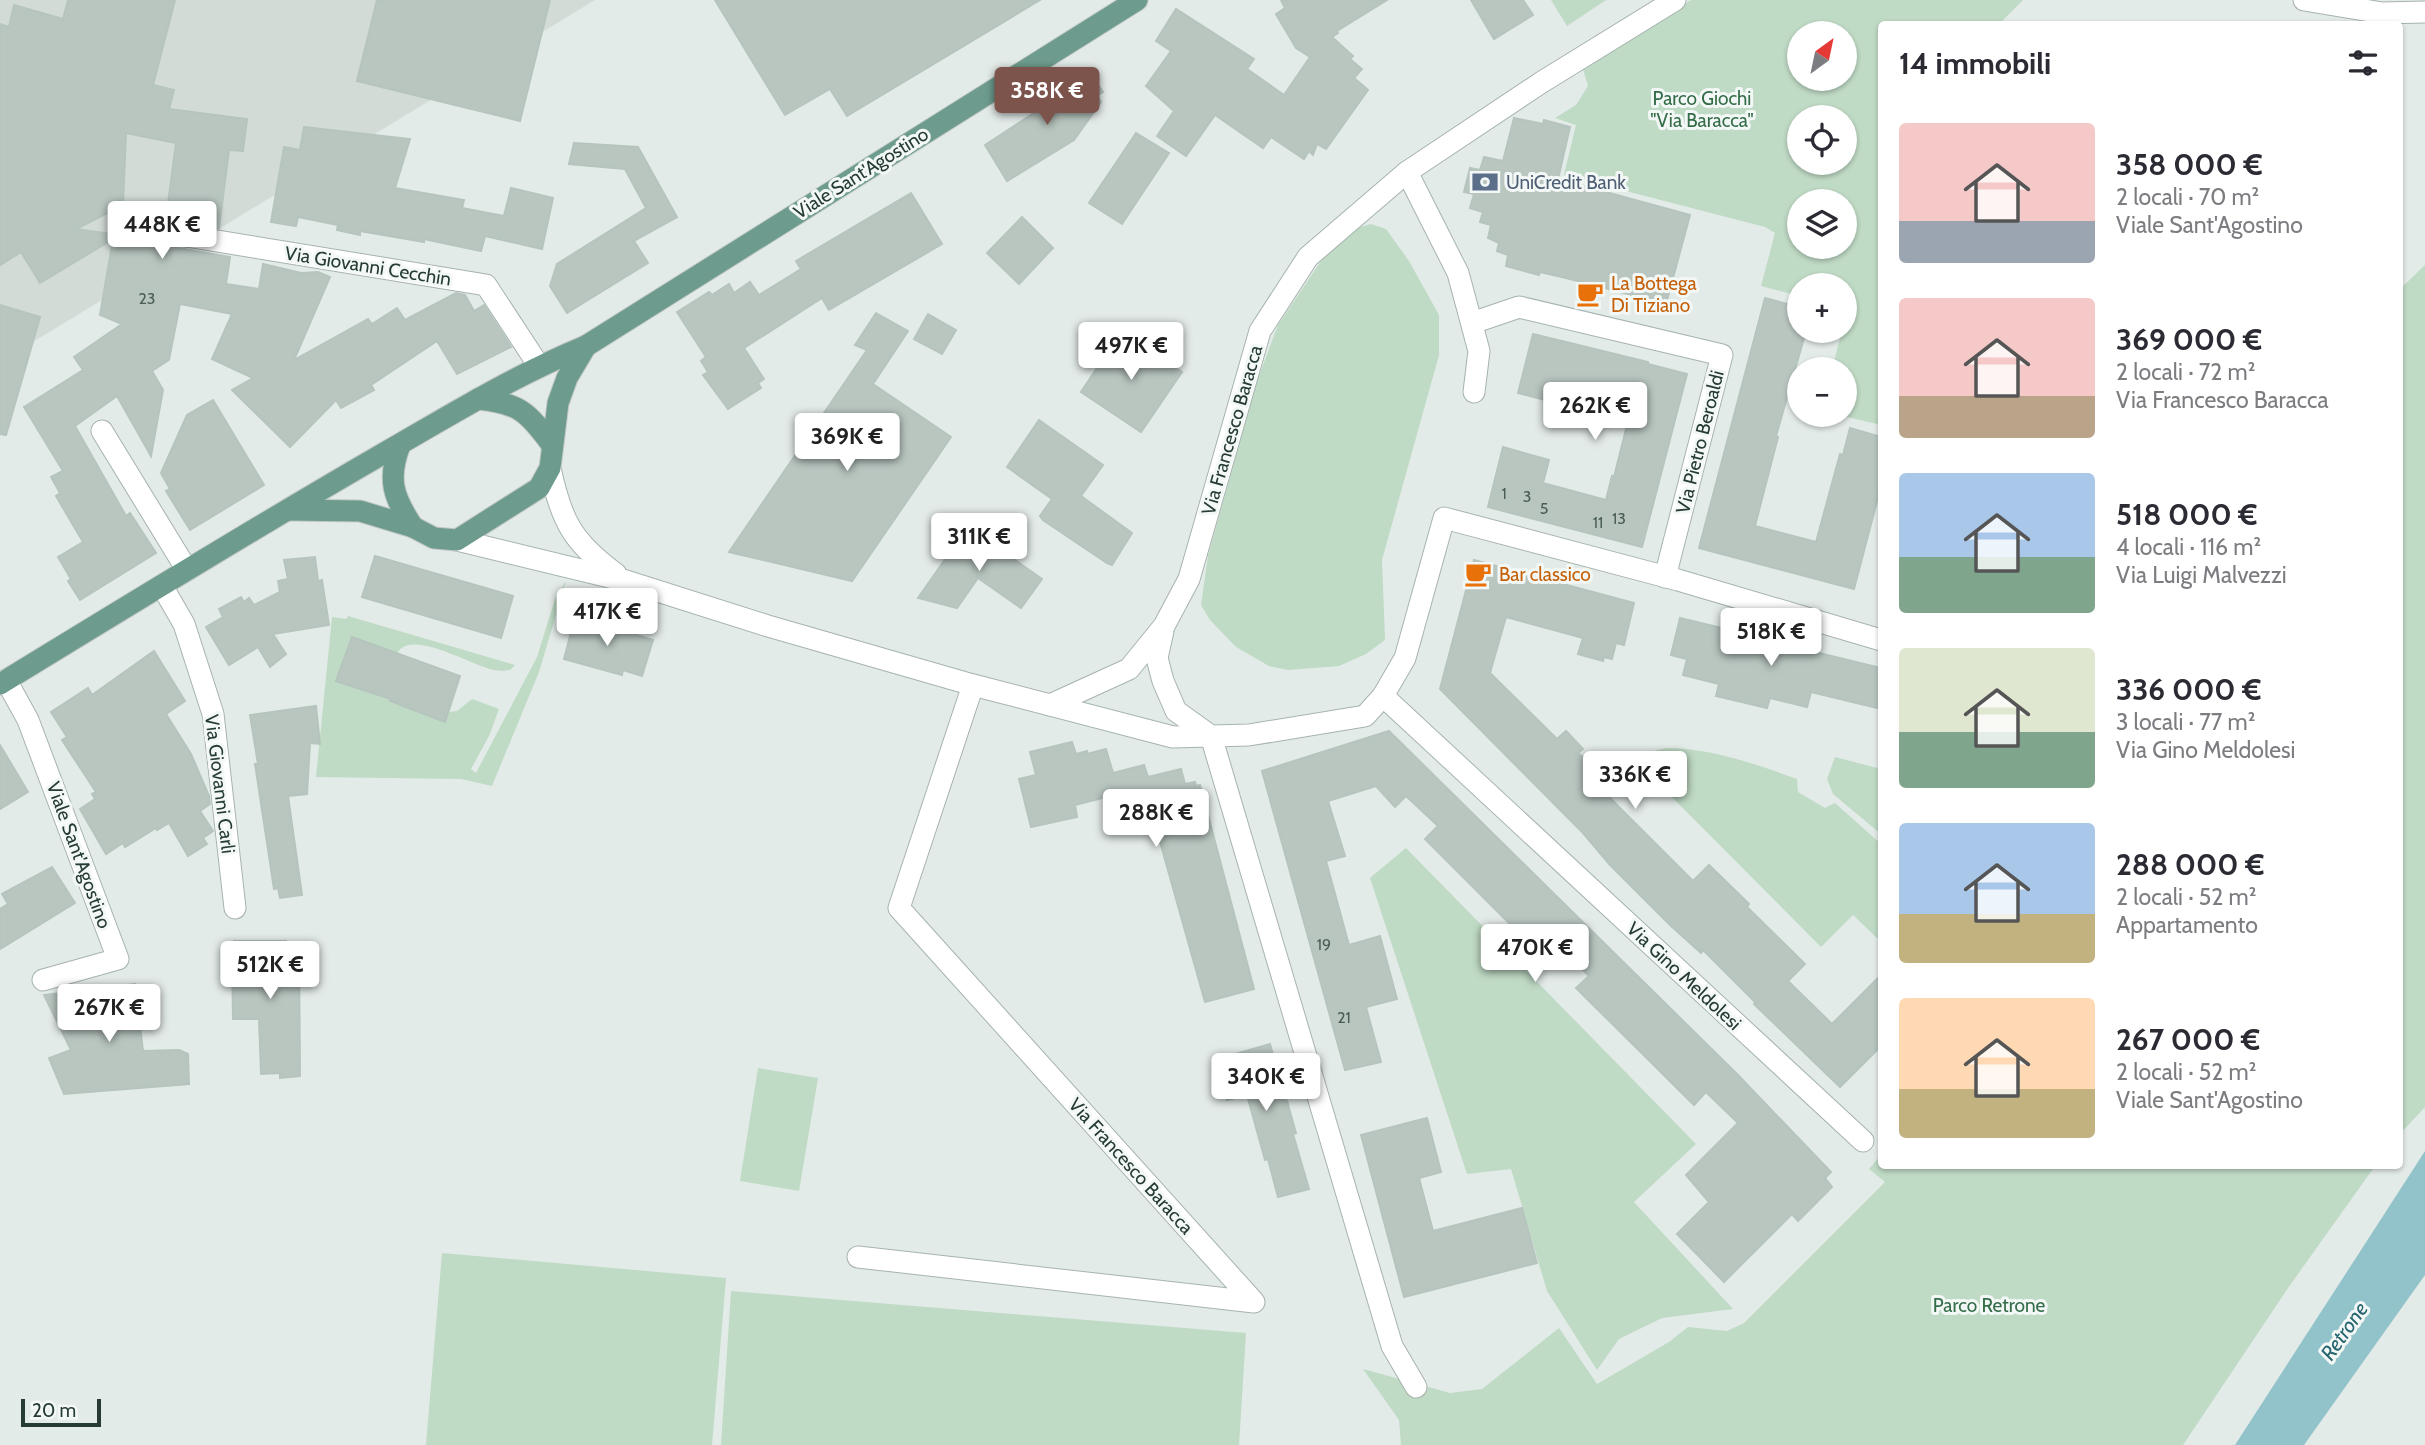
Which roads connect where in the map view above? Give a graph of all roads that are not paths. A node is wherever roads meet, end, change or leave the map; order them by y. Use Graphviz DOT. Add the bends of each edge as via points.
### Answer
graph roads {
  1 [pos="1137,0"];
  2 [pos="1675,0"];
  3 [pos="2304,0"];
  4 [pos="2425,12"];
  5 [pos="1407,172"];
  6 [pos="156,231"];
  7 [pos="1472,323"];
  8 [pos="586,346"];
  9 [pos="539,366"];
  10 [pos="1474,392"];
  11 [pos="478,399"];
  12 [pos="102,430"];
  13 [pos="400,445"];
  14 [pos="552,446"];
  15 [pos="550,468"];
  16 [pos="286,510"];
  17 [pos="413,527"];
  18 [pos="457,540"];
  19 [pos="187,570"];
  20 [pos="1665,577"];
  21 [pos="626,581"];
  22 [pos="162,586"];
  23 [pos="1164,626"];
  24 [pos="1878,639"];
  25 [pos="3,682"];
  26 [pos="973,685"];
  27 [pos="1383,696"];
  28 [pos="1050,705"];
  29 [pos="1211,736"];
  30 [pos="235,908"];
  31 [pos="43,980"];
  32 [pos="1863,1141"];
  33 [pos="858,1257"];
  34 [pos="1416,1388"];
  1 -- 8 [label="main road, Viale Sant'Agostino"];
  2 -- 5 [label="street, Via Francesco Baracca"];
  3 -- 4 [label="street" via="2382,13"];
  5 -- 7 [label="street" via="1458,273"];
  5 -- 23 [label="street, Via Francesco Baracca" via="1308,257 1260,331 1189,579"];
  6 -- 9 [label="street, Via Giovanni Cecchin" via="486,285"];
  7 -- 10 [label="street" via="1479,351"];
  7 -- 20 [label="street, Via Pietro Beroaldi" via="1519,307 1722,355"];
  8 -- 9 [label="main road, Viale Sant'Agostino"];
  8 -- 14 [label="main road, Viale Sant'Agostino" via="558,403"];
  9 -- 11 [label="main road, Viale Sant'Agostino"];
  11 -- 13 [label="main road, Viale Sant'Agostino"];
  11 -- 14 [label="main road" via="519,407"];
  12 -- 19 [label="street"];
  13 -- 16 [label="main road, Viale Sant'Agostino"];
  13 -- 17 [label="main road" via="393,463 394,492"];
  14 -- 15 [label="main road, Viale Sant'Agostino"];
  15 -- 18 [label="main road" via="539,488"];
  15 -- 21 [label="street" via="557,505 572,532 593,557"];
  16 -- 17 [label="main road" via="360,511"];
  16 -- 19 [label="main road, Viale Sant'Agostino"];
  17 -- 18 [label="main road" via="434,538"];
  18 -- 21 [label="street"];
  19 -- 22 [label="main road, Viale Sant'Agostino"];
  20 -- 24 [label="street"];
  20 -- 27 [label="street" via="1444,518 1405,658"];
  21 -- 26 [label="street"];
  22 -- 25 [label="main road, Viale Sant'Agostino"];
  22 -- 30 [label="street, Via Giovanni Carli" via="184,624 213,714"];
  23 -- 28 [label="street, Via Francesco Baracca" via="1129,669"];
  23 -- 29 [label="street" via="1157,658 1163,681 1176,711"];
  25 -- 31 [label="street, Viale Sant'Agostino" via="28,720 118,959"];
  26 -- 28 [label="street"];
  26 -- 33 [label="street, Via Francesco Baracca" via="899,908 1254,1302"];
  27 -- 29 [label="street" via="1365,716 1249,735"];
  27 -- 32 [label="street, Via Gino Meldolesi"];
  28 -- 29 [label="street" via="1173,737"];
  29 -- 34 [label="street" via="1392,1346"];
}
